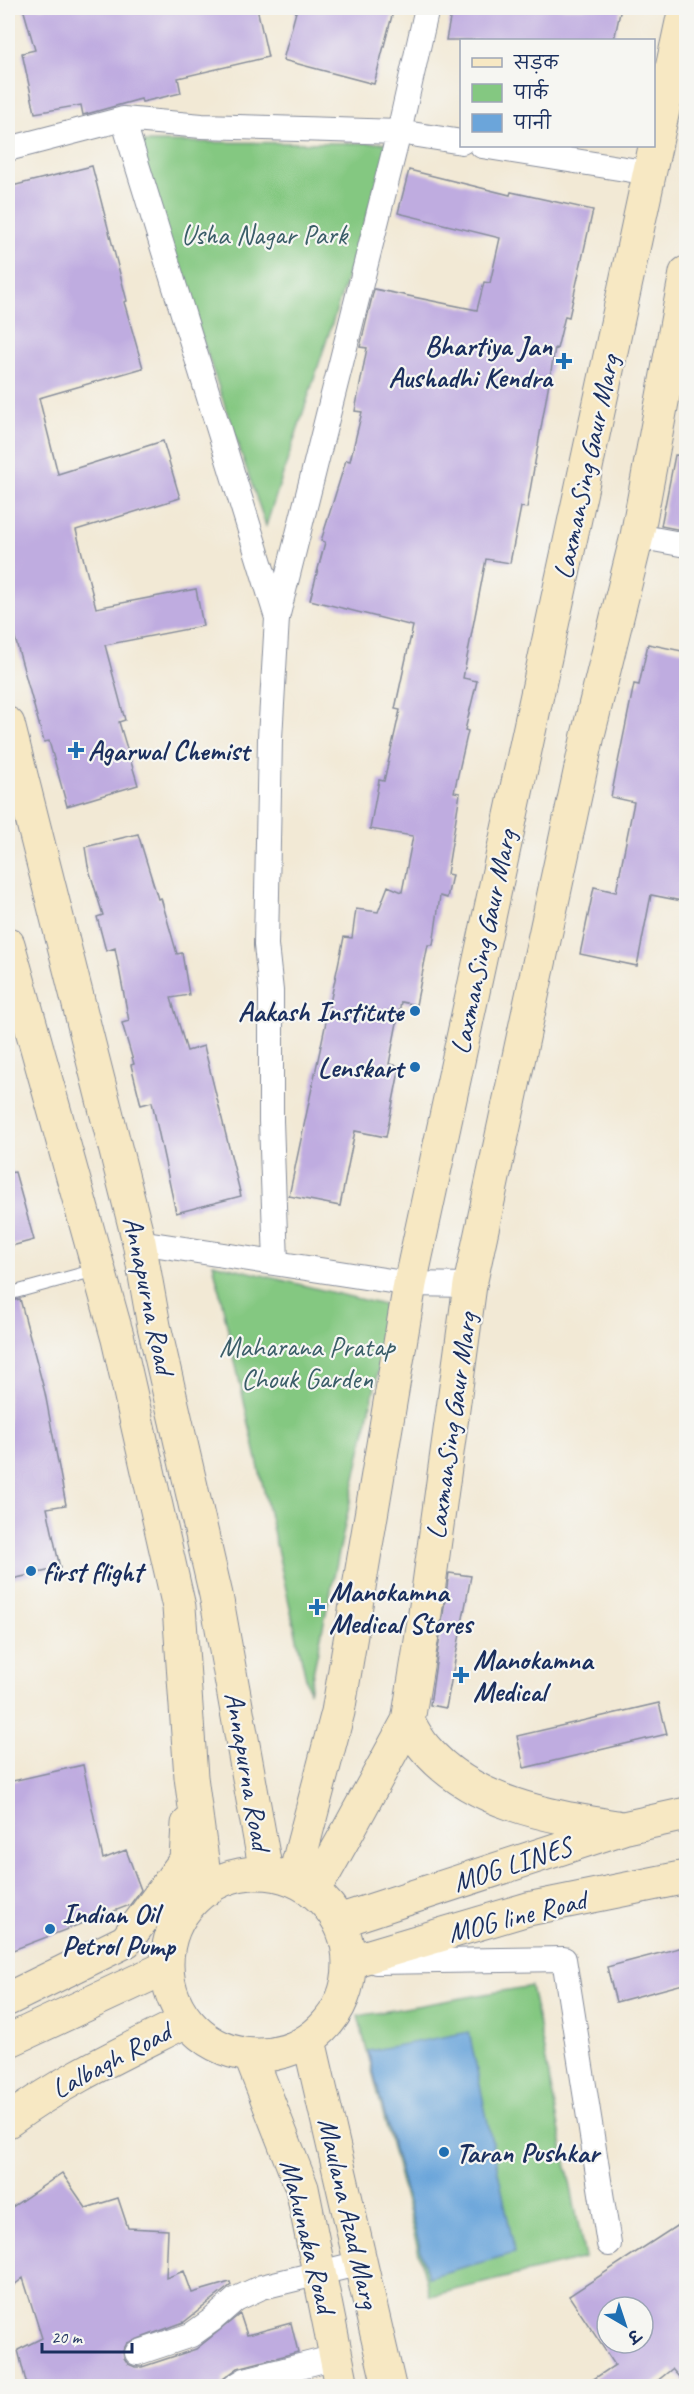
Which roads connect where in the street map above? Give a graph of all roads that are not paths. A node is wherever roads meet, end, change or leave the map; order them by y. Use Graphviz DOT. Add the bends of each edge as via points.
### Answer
graph roads {
  1 [pos="426,8"];
  2 [pos="685,8"];
  3 [pos="123,119"];
  4 [pos="399,132"];
  5 [pos="460,142"];
  6 [pos="488,147"];
  7 [pos="8,149"];
  8 [pos="650,173"];
  9 [pos="687,273"];
  10 [pos="637,536"];
  11 [pos="687,545"];
  12 [pos="277,618"];
  13 [pos="8,724"];
  14 [pos="8,944"];
  15 [pos="139,1242"];
  16 [pos="276,1263"];
  17 [pos="99,1269"];
  18 [pos="410,1284"];
  19 [pos="470,1285"];
  20 [pos="8,1294"];
  21 [pos="408,1721"];
  22 [pos="190,1777"];
  23 [pos="687,1814"];
  24 [pos="623,1828"];
  25 [pos="687,1877"];
  26 [pos="290,1880"];
  27 [pos="206,1890"];
  28 [pos="339,1921"];
  29 [pos="350,1962"];
  30 [pos="167,1967"];
  31 [pos="8,1999"];
  32 [pos="186,2021"];
  33 [pos="309,2040"];
  34 [pos="8,2042"];
  35 [pos="249,2055"];
  36 [pos="8,2121"];
  37 [pos="609,2244"];
  38 [pos="361,2263"];
  39 [pos="320,2272"];
  40 [pos="137,2353"];
  41 [pos="339,2372"];
  42 [pos="235,2386"];
  43 [pos="389,2386"];
  1 -- 4 [label="street"];
  2 -- 8 [label="main road, LaxmanSing Gaur Marg"];
  3 -- 4 [label="street" via="202,126"];
  3 -- 7 [label="street"];
  3 -- 12 [label="street"];
  4 -- 5 [label="street"];
  4 -- 12 [label="street"];
  6 -- 8 [label="street"];
  8 -- 18 [label="main road, LaxmanSing Gaur Marg"];
  9 -- 10 [label="main road, LaxmanSing Gaur Marg"];
  10 -- 11 [label="street"];
  10 -- 19 [label="main road, LaxmanSing Gaur Marg" via="588,735"];
  12 -- 16 [label="street" via="266,945 271,991"];
  13 -- 15 [label="main road, Annapurna Road"];
  14 -- 17 [label="main road, Annapurna Road"];
  15 -- 16 [label="street"];
  15 -- 26 [label="main road, Annapurna Road" via="154,1326 216,1595"];
  16 -- 18 [label="street"];
  17 -- 20 [label="lane"];
  17 -- 22 [label="main road, Annapurna Road" via="179,1607"];
  18 -- 19 [label="street"];
  18 -- 26 [label="main road, LaxmanSing Gaur Marg" via="338,1712"];
  19 -- 21 [label="main road, LaxmanSing Gaur Marg"];
  21 -- 24 [label="main road" via="432,1755 469,1785 554,1817"];
  21 -- 26 [label="main road, LaxmanSing Gaur Marg" via="325,1872"];
  22 -- 27 [label="main road, Annapurna Road"];
  22 -- 31 [label="main road" via="186,1860 126,1941"];
  23 -- 24 [label="main road, MOG LINES"];
  24 -- 28 [label="main road, MOG LINES"];
  25 -- 29 [label="main road, MOG line Road" via="528,1910"];
  26 -- 27 [label="main road" via="225,1880"];
  26 -- 28 [label="main road" via="327,1904"];
  27 -- 30 [label="main road" via="184,1911 171,1938"];
  28 -- 29 [label="main road"];
  29 -- 33 [label="main road" via="345,1992 331,2019"];
  29 -- 37 [label="street" via="564,1959"];
  30 -- 32 [label="main road" via="172,1996"];
  30 -- 34 [label="main road"];
  32 -- 35 [label="main road" via="225,2050"];
  32 -- 36 [label="main road, Lalbagh Road" via="83,2072"];
  33 -- 35 [label="main road" via="281,2052"];
  33 -- 38 [label="main road, Maulana Azad Marg"];
  35 -- 39 [label="main road, Mahunaka Road" via="302,2188"];
  38 -- 39 [label="street"];
  38 -- 43 [label="main road, Maulana Azad Marg"];
  39 -- 40 [label="street" via="262,2287 236,2299 191,2335"];
  39 -- 41 [label="main road, Mahunaka Road"];
  41 -- 42 [label="street" via="245,2380"];
}
